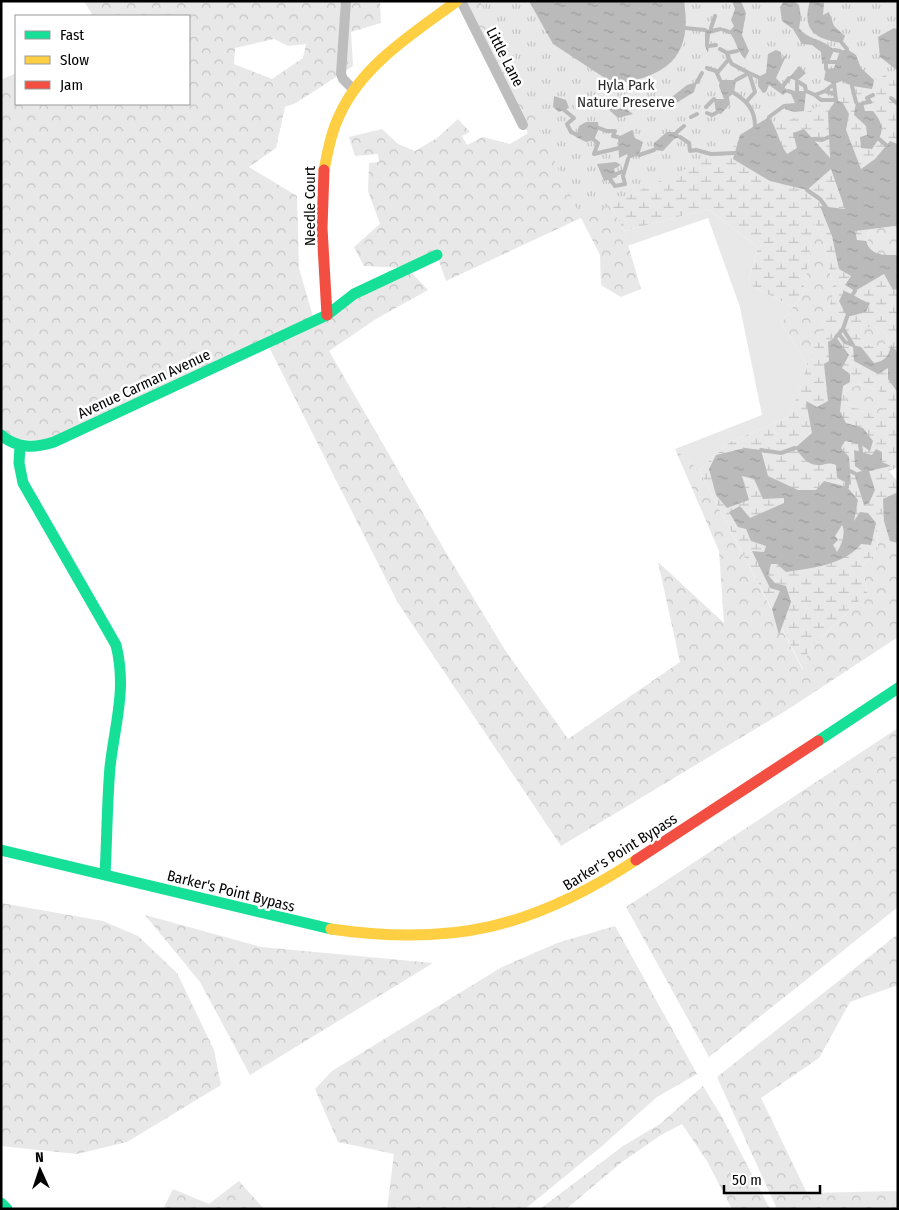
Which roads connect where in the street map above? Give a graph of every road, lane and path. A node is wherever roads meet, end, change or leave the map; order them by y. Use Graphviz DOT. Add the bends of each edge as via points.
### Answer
graph roads {
  1 [pos="346,1"];
  2 [pos="459,1"];
  3 [pos="354,90"];
  4 [pos="523,125"];
  5 [pos="437,255"];
  6 [pos="326,315"];
  7 [pos="1,435"];
  8 [pos="20,446"];
  9 [pos="898,688"];
  10 [pos="1,850"];
  11 [pos="105,875"];
  12 [pos="1,1203"];
  13 [pos="7,1209"];
  1 -- 3 [label="street" via="341,74"];
  2 -- 3 [label="main road, Needle Court" via="385,58"];
  2 -- 4 [label="street, Little Lane"];
  3 -- 6 [label="main road, Needle Court" via="330,137 324,160"];
  5 -- 6 [label="main road, Avenue Carman Avenue" via="354,294"];
  6 -- 8 [label="main road, Avenue Carman Avenue" via="54,442 38,447"];
  7 -- 8 [label="main road"];
  8 -- 11 [label="main road" via="23,483 116,645 122,664 124,690 112,753"];
  9 -- 11 [label="main road, Barker's Point Bypass" via="602,883 550,910 490,929 450,936 405,938 361,935"];
  10 -- 11 [label="main road, Barker's Point Bypass"];
  12 -- 13 [label="main road"];
}
